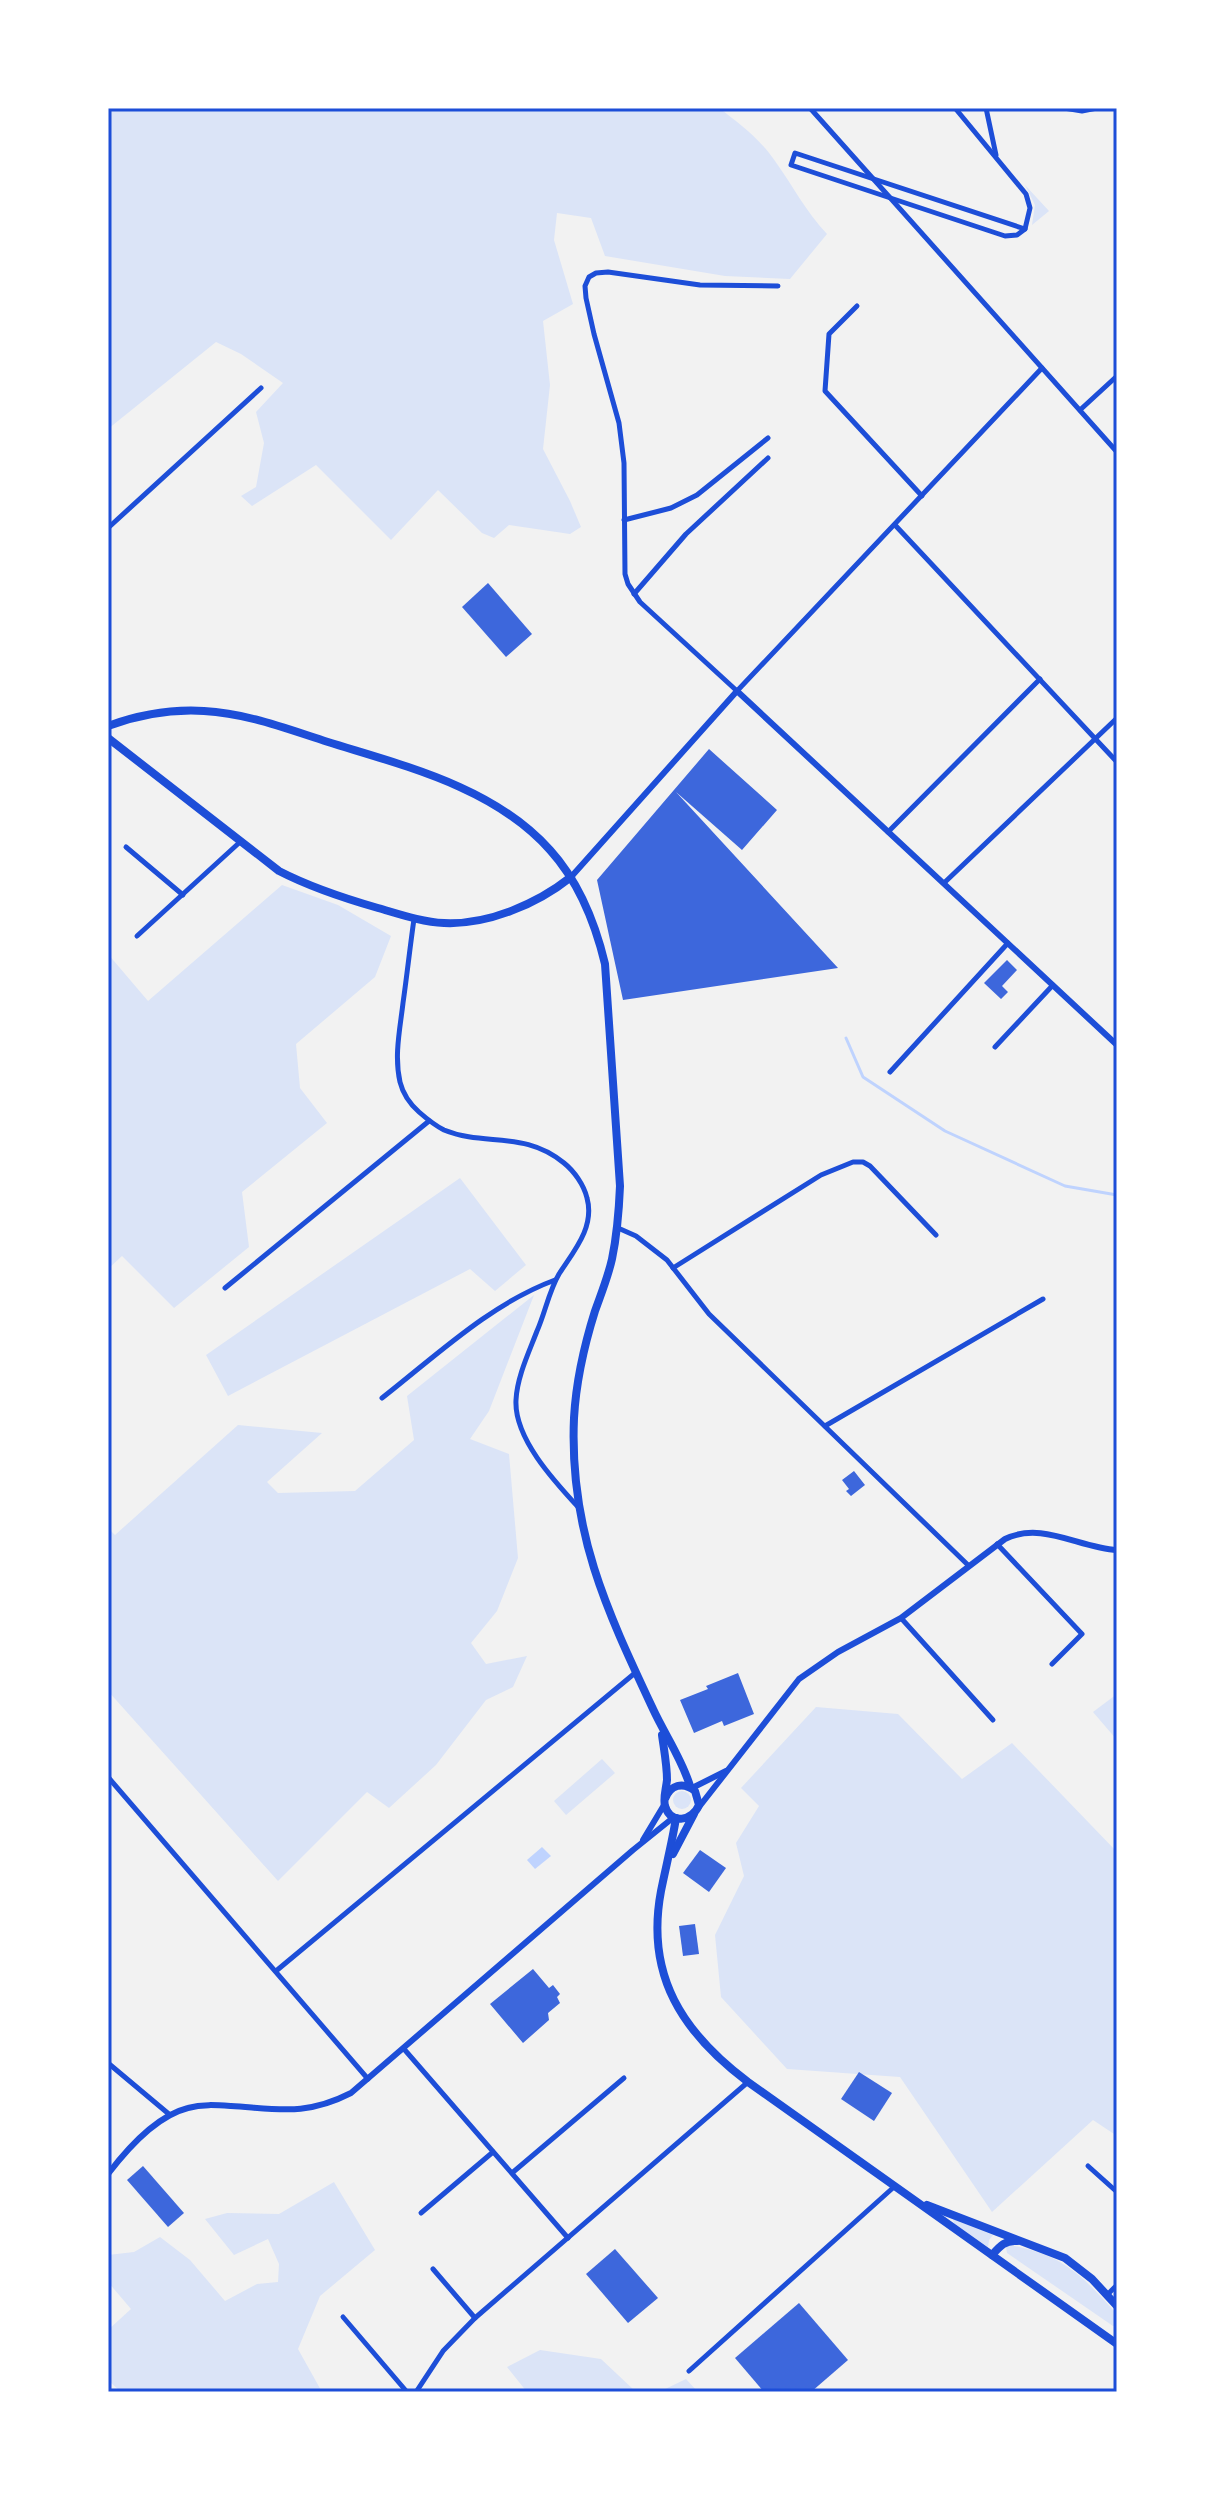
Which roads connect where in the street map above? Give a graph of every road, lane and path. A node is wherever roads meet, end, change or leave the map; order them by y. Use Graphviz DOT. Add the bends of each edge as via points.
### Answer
graph roads {
  1 [pos="810,108"];
  2 [pos="955,108"];
  3 [pos="986,108"];
  4 [pos="1064,108"];
  5 [pos="1097,108"];
  6 [pos="996,156"];
  7 [pos="874,179"];
  8 [pos="891,198"];
  9 [pos="1025,229"];
  10 [pos="778,286"];
  11 [pos="857,306"];
  12 [pos="1042,368"];
  13 [pos="1117,376"];
  14 [pos="261,388"];
  15 [pos="1080,410"];
  16 [pos="768,438"];
  17 [pos="1117,452"];
  18 [pos="768,458"];
  19 [pos="922,496"];
  20 [pos="624,520"];
  21 [pos="895,525"];
  22 [pos="108,528"];
  23 [pos="634,594"];
  24 [pos="1040,679"];
  25 [pos="737,691"];
  26 [pos="1117,718"];
  27 [pos="108,726"];
  28 [pos="108,738"];
  29 [pos="1095,739"];
  30 [pos="1117,762"];
  31 [pos="888,832"];
  32 [pos="240,842"];
  33 [pos="126,847"];
  34 [pos="571,877"];
  35 [pos="944,883"];
  36 [pos="183,895"];
  37 [pos="414,918"];
  38 [pos="137,936"];
  39 [pos="1008,943"];
  40 [pos="1053,985"];
  41 [pos="1117,1045"];
  42 [pos="995,1047"];
  43 [pos="890,1072"];
  44 [pos="429,1121"];
  45 [pos="617,1228"];
  46 [pos="936,1235"];
  47 [pos="673,1268"];
  48 [pos="556,1280"];
  49 [pos="225,1288"];
  50 [pos="1043,1299"];
  51 [pos="382,1398"];
  52 [pos="825,1426"];
  53 [pos="579,1508"];
  54 [pos="997,1544"];
  55 [pos="1117,1550"];
  56 [pos="969,1566"];
  57 [pos="901,1618"];
  58 [pos="1052,1664"];
  59 [pos="636,1672"];
  60 [pos="993,1720"];
  61 [pos="661,1726"];
  62 [pos="729,1769"];
  63 [pos="108,1777"];
  64 [pos="691,1787"];
  65 [pos="665,1802"];
  66 [pos="696,1812"];
  67 [pos="675,1817"];
  68 [pos="641,1843"];
  69 [pos="669,1862"];
  70 [pos="276,1971"];
  71 [pos="404,2049"];
  72 [pos="108,2063"];
  73 [pos="624,2078"];
  74 [pos="369,2079"];
  75 [pos="748,2082"];
  76 [pos="170,2115"];
  77 [pos="493,2152"];
  78 [pos="108,2158"];
  79 [pos="116,2164"];
  80 [pos="1088,2166"];
  81 [pos="512,2173"];
  82 [pos="108,2174"];
  83 [pos="895,2186"];
  84 [pos="1117,2192"];
  85 [pos="915,2200"];
  86 [pos="421,2213"];
  87 [pos="568,2238"];
  88 [pos="1022,2241"];
  89 [pos="992,2255"];
  90 [pos="433,2269"];
  91 [pos="1117,2285"];
  92 [pos="1107,2295"];
  93 [pos="1117,2306"];
  94 [pos="343,2317"];
  95 [pos="475,2318"];
  96 [pos="1112,2336"];
  97 [pos="1117,2344"];
  98 [pos="689,2371"];
  99 [pos="407,2392"];
  100 [pos="416,2392"];
  1 -- 7 [label="street"];
  2 -- 6 [label="street"];
  3 -- 6 [label="street"];
  4 -- 5 [label="street"];
  6 -- 9 [label="street" via="1029,202"];
  7 -- 8 [label="street"];
  7 -- 8 [label="street" via="795,153 791,165"];
  7 -- 9 [label="street"];
  8 -- 9 [label="street" via="1005,236"];
  8 -- 12 [label="street"];
  10 -- 20 [label="street" via="700,285 608,272 589,277 588,310 623,443"];
  11 -- 19 [label="street" via="829,334 825,391"];
  12 -- 15 [label="street"];
  12 -- 19 [label="street"];
  13 -- 15 [label="street"];
  14 -- 22 [label="street"];
  15 -- 17 [label="street"];
  16 -- 20 [label="street" via="697,495"];
  18 -- 23 [label="street" via="686,534"];
  19 -- 21 [label="street"];
  20 -- 23 [label="street" via="625,574"];
  21 -- 24 [label="street"];
  21 -- 25 [label="street"];
  23 -- 25 [label="street"];
  24 -- 29 [label="street"];
  24 -- 31 [label="street"];
  25 -- 31 [label="street"];
  25 -- 34 [label="street"];
  26 -- 29 [label="street"];
  27 -- 34 [label="main road" via="188,710 220,712 405,766 464,789 508,814 549,849"];
  28 -- 32 [label="main road"];
  29 -- 30 [label="street"];
  29 -- 35 [label="street"];
  31 -- 35 [label="street"];
  32 -- 36 [label="street"];
  32 -- 37 [label="main road" via="307,885"];
  33 -- 36 [label="street"];
  34 -- 37 [label="main road" via="551,893 482,919 453,923"];
  34 -- 45 [label="main road" via="605,964 619,1164"];
  35 -- 39 [label="street"];
  36 -- 38 [label="street"];
  37 -- 44 [label="street" via="398,1041 399,1079 407,1098"];
  39 -- 40 [label="street"];
  39 -- 43 [label="street"];
  40 -- 41 [label="street"];
  40 -- 42 [label="street"];
  44 -- 48 [label="street" via="458,1134 526,1142 569,1167 590,1207 583,1237"];
  44 -- 49 [label="street"];
  45 -- 47 [label="street" via="654,1247"];
  45 -- 53 [label="main road" via="578,1384 573,1444"];
  46 -- 47 [label="street" via="870,1166 853,1162 821,1175"];
  47 -- 52 [label="street" via="709,1314"];
  48 -- 51 [label="street" via="501,1305"];
  48 -- 53 [label="street" via="521,1378 516,1411 536,1454"];
  50 -- 52 [label="street"];
  52 -- 56 [label="street"];
  53 -- 59 [label="main road" via="595,1576"];
  54 -- 55 [label="street" via="1035,1531"];
  54 -- 56 [label="street"];
  54 -- 58 [label="street" via="1082,1634"];
  56 -- 57 [label="street"];
  57 -- 60 [label="street"];
  57 -- 62 [label="street" via="799,1679"];
  59 -- 61 [label="main road"];
  59 -- 70 [label="street"];
  61 -- 64 [label="main road"];
  61 -- 65 [label="main road"];
  62 -- 64 [label="street"];
  62 -- 66 [label="street"];
  63 -- 70 [label="street"];
  64 -- 65 [label="main road" via="675,1786"];
  64 -- 66 [label="main road" via="699,1800"];
  65 -- 67 [label="main road"];
  65 -- 68 [label="street"];
  66 -- 67 [label="main road" via="684,1819"];
  66 -- 69 [label="main road"];
  67 -- 68 [label="street"];
  67 -- 69 [label="main road"];
  68 -- 71 [label="street"];
  69 -- 75 [label="main road" via="658,1926 667,1986 701,2041"];
  70 -- 74 [label="street"];
  71 -- 74 [label="street"];
  71 -- 77 [label="street"];
  72 -- 76 [label="street"];
  73 -- 81 [label="street"];
  74 -- 76 [label="street" via="311,2109 200,2105"];
  75 -- 83 [label="main road"];
  75 -- 87 [label="street"];
  76 -- 79 [label="street"];
  77 -- 81 [label="street"];
  77 -- 86 [label="street"];
  78 -- 79 [label="street"];
  79 -- 82 [label="street"];
  80 -- 84 [label="street"];
  81 -- 87 [label="street"];
  83 -- 85 [label="main road"];
  83 -- 98 [label="street"];
  85 -- 88 [label="main road"];
  85 -- 89 [label="main road"];
  87 -- 95 [label="street"];
  88 -- 89 [label="main road" via="1009,2240"];
  88 -- 92 [label="main road" via="1065,2258"];
  89 -- 96 [label="main road"];
  90 -- 95 [label="street"];
  91 -- 92 [label="street"];
  92 -- 93 [label="main road"];
  94 -- 99 [label="street"];
  95 -- 100 [label="street" via="443,2351"];
  96 -- 97 [label="main road"];
}
